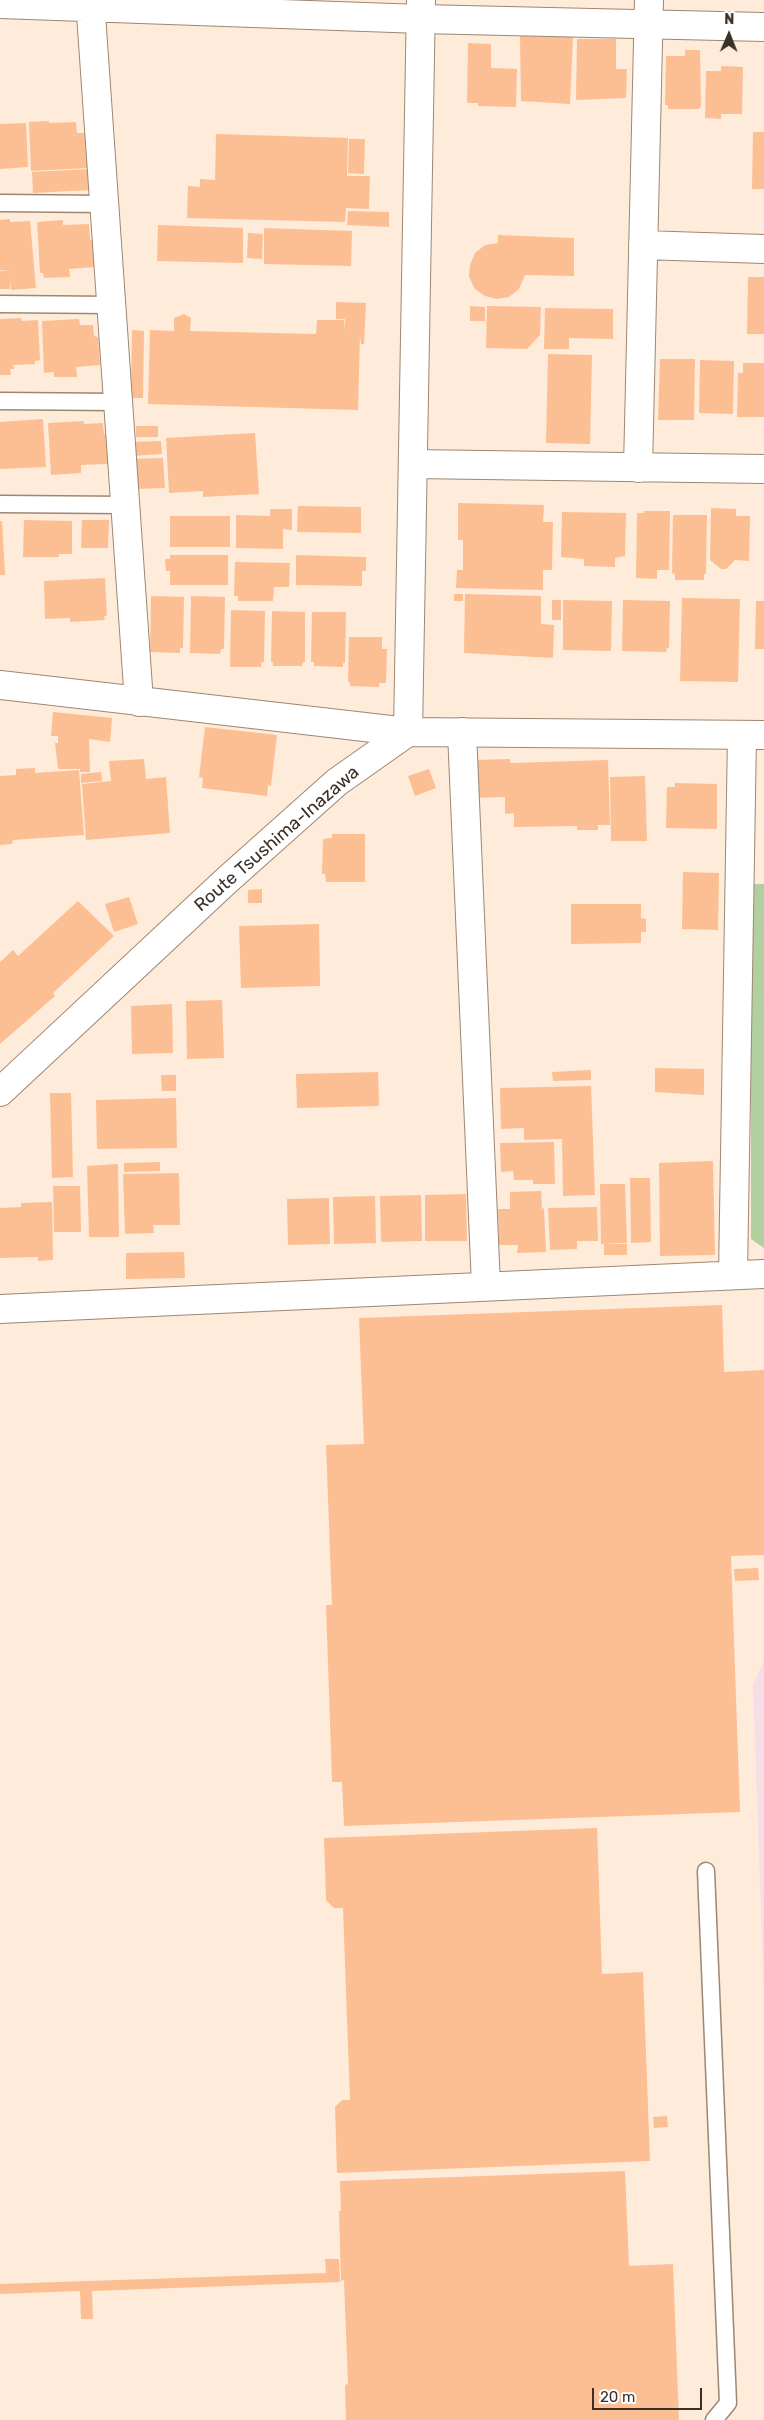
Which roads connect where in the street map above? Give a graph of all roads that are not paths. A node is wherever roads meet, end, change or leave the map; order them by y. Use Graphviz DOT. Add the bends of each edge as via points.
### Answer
graph roads {
  1 [pos="0,4"];
  2 [pos="90,4"];
  3 [pos="421,9"];
  4 [pos="649,11"];
  5 [pos="764,27"];
  6 [pos="0,203"];
  7 [pos="104,204"];
  8 [pos="644,245"];
  9 [pos="764,249"];
  10 [pos="0,304"];
  11 [pos="111,305"];
  12 [pos="0,401"];
  13 [pos="118,402"];
  14 [pos="413,464"];
  15 [pos="638,468"];
  16 [pos="764,469"];
  17 [pos="0,504"];
  18 [pos="125,505"];
  19 [pos="0,685"];
  20 [pos="139,702"];
  21 [pos="408,732"];
  22 [pos="462,732"];
  23 [pos="753,735"];
  24 [pos="0,1092"];
  25 [pos="764,1274"];
  26 [pos="733,1275"];
  27 [pos="486,1286"];
  28 [pos="0,1309"];
  29 [pos="706,1870"];
  30 [pos="714,2420"];
  1 -- 2 [label="street"];
  2 -- 3 [label="street"];
  2 -- 7 [label="street"];
  3 -- 4 [label="street"];
  3 -- 14 [label="street"];
  4 -- 5 [label="street"];
  4 -- 8 [label="street"];
  6 -- 7 [label="lane"];
  7 -- 11 [label="street"];
  8 -- 9 [label="street"];
  8 -- 15 [label="street"];
  10 -- 11 [label="lane"];
  11 -- 13 [label="street"];
  12 -- 13 [label="lane"];
  13 -- 18 [label="street"];
  14 -- 15 [label="street"];
  14 -- 21 [label="street"];
  15 -- 16 [label="street"];
  17 -- 18 [label="lane"];
  18 -- 20 [label="street"];
  19 -- 20 [label="street"];
  20 -- 21 [label="street"];
  21 -- 22 [label="street"];
  21 -- 24 [label="street, Route Tsushima-Inazawa" via="337,782"];
  22 -- 23 [label="street"];
  22 -- 27 [label="street"];
  23 -- 26 [label="street"];
  25 -- 26 [label="street"];
  26 -- 27 [label="street"];
  27 -- 28 [label="street"];
  29 -- 30 [label="lane" via="728,2403"];
}
